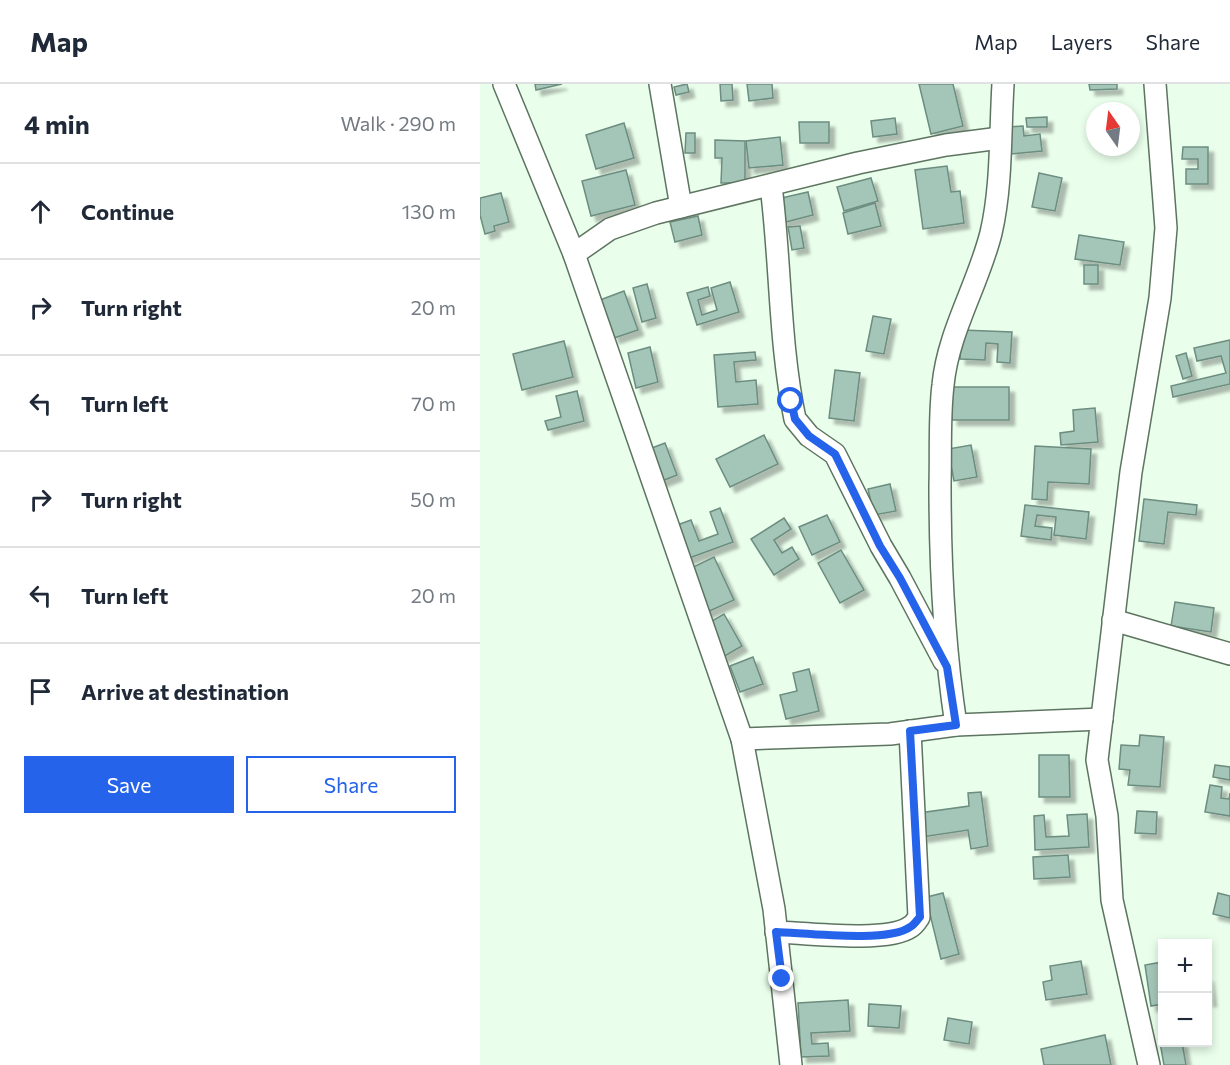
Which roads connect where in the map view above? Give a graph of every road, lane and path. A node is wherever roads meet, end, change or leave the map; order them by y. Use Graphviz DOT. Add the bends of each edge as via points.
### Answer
graph roads {
  1 [pos="504,84"];
  2 [pos="660,84"];
  3 [pos="1003,84"];
  4 [pos="1155,84"];
  5 [pos="1000,138"];
  6 [pos="771,186"];
  7 [pos="681,207"];
  8 [pos="574,254"];
  9 [pos="1113,621"];
  10 [pos="1230,654"];
  11 [pos="947,667"];
  12 [pos="1102,719"];
  13 [pos="956,725"];
  14 [pos="910,731"];
  15 [pos="742,739"];
  16 [pos="776,932"];
  17 [pos="791,1065"];
  18 [pos="1149,1065"];
  1 -- 8 [label="street"];
  2 -- 7 [label="street"];
  3 -- 5 [label="street"];
  4 -- 9 [label="street" via="1166,228 1160,298 1131,472"];
  5 -- 6 [label="street" via="946,145"];
  5 -- 11 [label="street" via="991,232 954,334 943,383 940,536"];
  6 -- 7 [label="street"];
  6 -- 11 [label="street" via="795,419 809,436 835,454"];
  7 -- 8 [label="street" via="610,229"];
  8 -- 15 [label="street"];
  9 -- 10 [label="street"];
  9 -- 12 [label="street"];
  11 -- 13 [label="street"];
  12 -- 13 [label="street"];
  12 -- 18 [label="street" via="1097,760 1107,816 1112,900"];
  13 -- 14 [label="street"];
  14 -- 15 [label="street"];
  14 -- 16 [label="street" via="920,917 910,928 894,933 864,936"];
  15 -- 16 [label="street"];
  16 -- 17 [label="street"];
}
